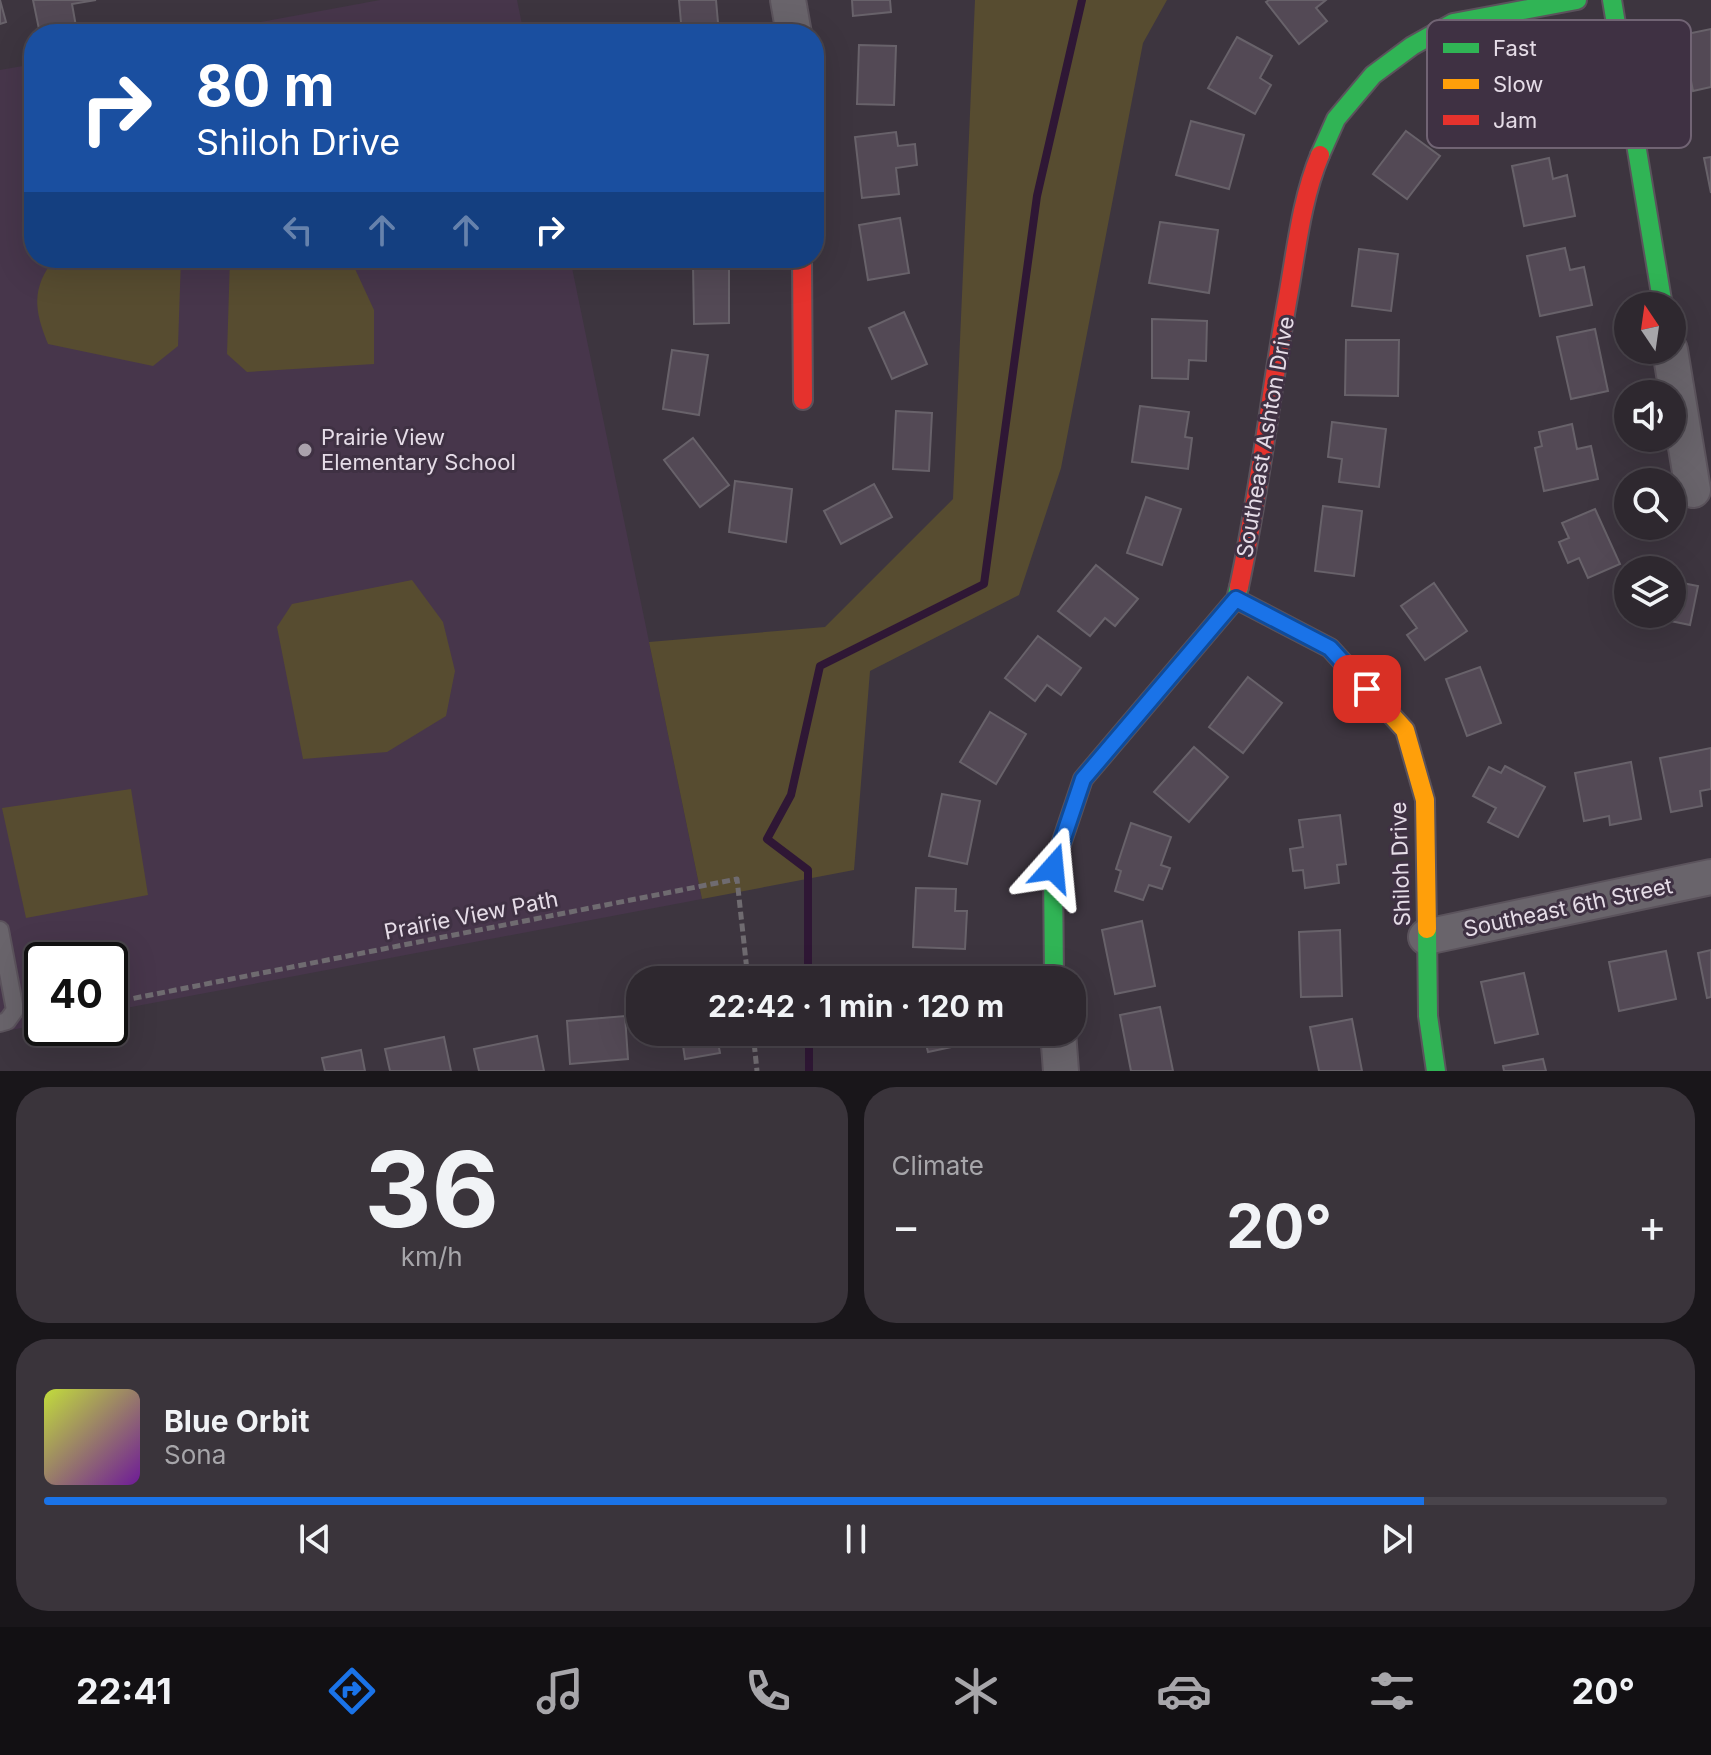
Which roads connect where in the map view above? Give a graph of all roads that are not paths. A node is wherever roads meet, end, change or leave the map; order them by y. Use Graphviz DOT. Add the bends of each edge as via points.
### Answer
graph roads {
  1 [pos="788,0"];
  2 [pos="1577,0"];
  3 [pos="1612,0"];
  4 [pos="1469,20"];
  5 [pos="1615,20"];
  6 [pos="792,24"];
  7 [pos="1427,38"];
  8 [pos="1637,148"];
  9 [pos="802,268"];
  10 [pos="1661,292"];
  11 [pos="1672,364"];
  12 [pos="803,400"];
  13 [pos="1693,490"];
  14 [pos="1236,599"];
  15 [pos="1711,877"];
  16 [pos="0,930"];
  17 [pos="1426,937"];
  18 [pos="1053,966"];
  19 [pos="0,1023"];
  20 [pos="1059,1046"];
  21 [pos="1061,1071"];
  22 [pos="1436,1071"];
  1 -- 6 [label="street"];
  2 -- 4 [label="street, Southeast Ashton Drive"];
  3 -- 5 [label="street"];
  7 -- 14 [label="street, Southeast Ashton Drive" via="1373,75 1336,119 1308,184"];
  8 -- 10 [label="street"];
  9 -- 12 [label="street"];
  11 -- 13 [label="street"];
  14 -- 17 [label="street, Shiloh Drive" via="1330,648 1405,730 1425,800"];
  14 -- 18 [label="street, Southeast Ashton Drive" via="1083,779 1053,868"];
  15 -- 17 [label="street, Southeast 6th Street"];
  16 -- 19 [label="lane" via="15,1010"];
  17 -- 22 [label="street, Shiloh Drive"];
  20 -- 21 [label="street"];
}
